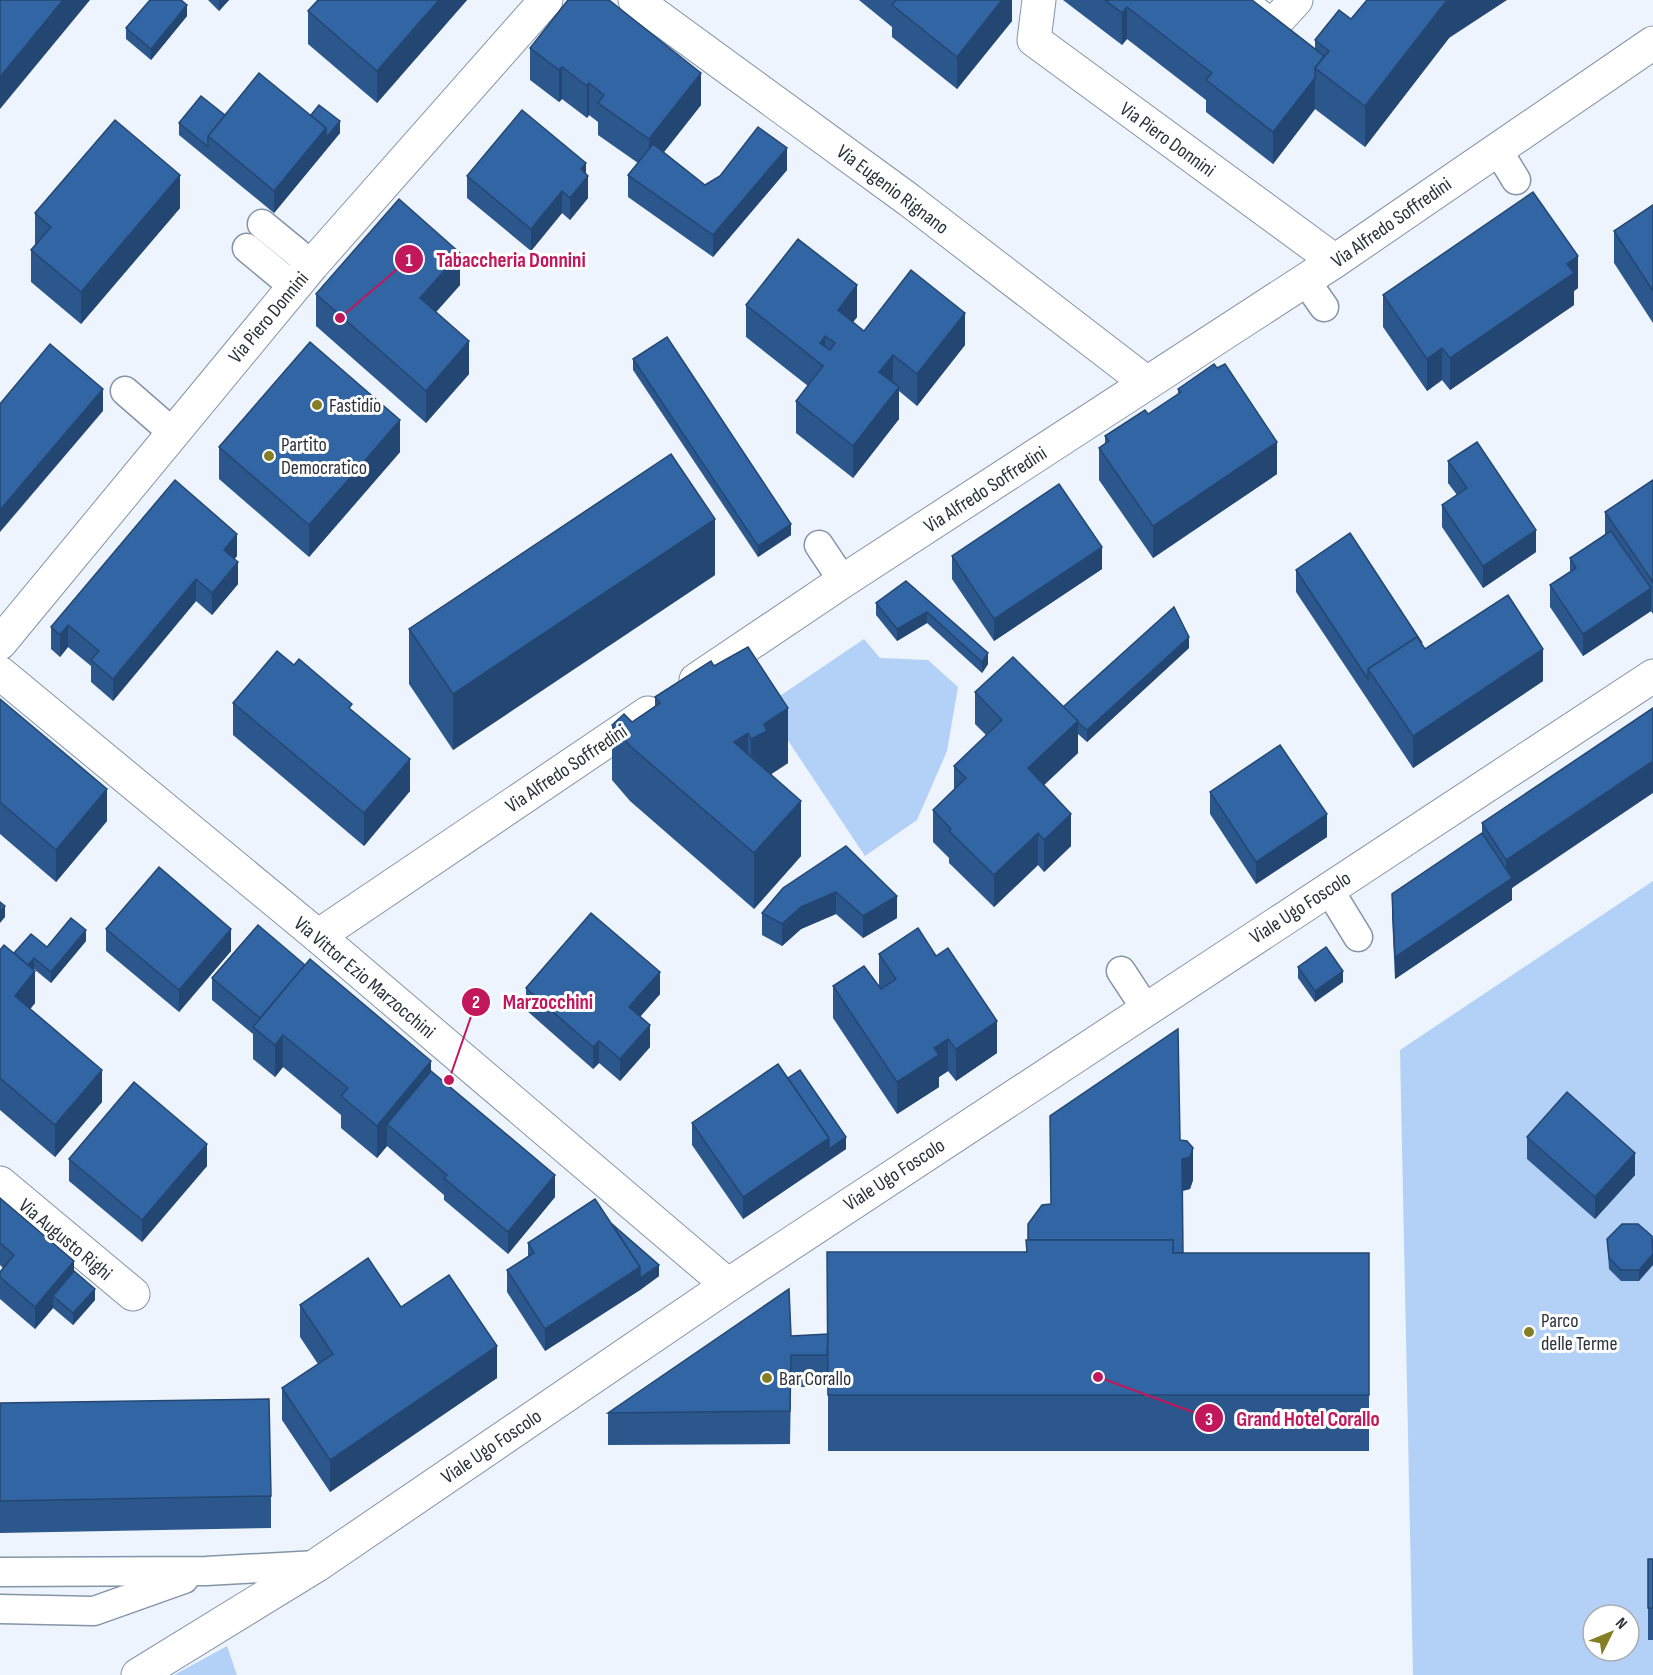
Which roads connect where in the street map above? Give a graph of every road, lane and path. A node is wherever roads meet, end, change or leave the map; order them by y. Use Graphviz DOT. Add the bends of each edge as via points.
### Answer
graph roads {
  1 [pos="546,0"];
  2 [pos="635,0"];
  3 [pos="1039,0"];
  4 [pos="1237,0"];
  5 [pos="1296,0"];
  6 [pos="1653,43"];
  7 [pos="1497,149"];
  8 [pos="1516,180"];
  9 [pos="254,236"];
  10 [pos="1335,261"];
  11 [pos="303,276"];
  12 [pos="1305,280"];
  13 [pos="1324,307"];
  14 [pos="1147,383"];
  15 [pos="125,391"];
  16 [pos="172,432"];
  17 [pos="819,545"];
  18 [pos="843,581"];
  19 [pos="0,643"];
  20 [pos="0,673"];
  21 [pos="1653,676"];
  22 [pos="1328,888"];
  23 [pos="318,936"];
  24 [pos="1358,937"];
  25 [pos="1121,971"];
  26 [pos="1146,1009"];
  27 [pos="0,1183"];
  28 [pos="728,1285"];
  29 [pos="133,1294"];
  30 [pos="317,1565"];
  31 [pos="206,1571"];
  32 [pos="0,1572"];
  33 [pos="0,1609"];
  34 [pos="138,1675"];
  1 -- 11 [label="street, Via Piero Donnini"];
  2 -- 14 [label="street, Via Eugenio Rignano" via="909,200"];
  3 -- 10 [label="street, Via Piero Donnini" via="1034,40"];
  4 -- 5 [label="street" via="1272,26"];
  6 -- 7 [label="street, Via Alfredo Soffredini"];
  7 -- 8 [label="lane"];
  7 -- 10 [label="street, Via Alfredo Soffredini"];
  9 -- 11 [label="lane"];
  10 -- 12 [label="street, Via Alfredo Soffredini"];
  11 -- 16 [label="street, Via Piero Donnini"];
  12 -- 13 [label="lane"];
  12 -- 14 [label="street, Via Alfredo Soffredini"];
  14 -- 18 [label="street, Via Alfredo Soffredini"];
  15 -- 16 [label="lane"];
  16 -- 19 [label="street, Via Piero Donnini"];
  17 -- 18 [label="lane"];
  18 -- 23 [label="street, Via Alfredo Soffredini"];
  20 -- 23 [label="street, Via Vittor Ezio Marzocchini"];
  21 -- 22 [label="street, Viale Ugo Foscolo"];
  22 -- 24 [label="lane"];
  22 -- 26 [label="street, Viale Ugo Foscolo"];
  23 -- 28 [label="street, Via Vittor Ezio Marzocchini"];
  25 -- 26 [label="lane"];
  26 -- 28 [label="street, Viale Ugo Foscolo"];
  27 -- 29 [label="street, Via Augusto Righi"];
  28 -- 30 [label="street, Viale Ugo Foscolo"];
  30 -- 31 [label="lane"];
  30 -- 34 [label="street, Viale Ugo Foscolo"];
  31 -- 32 [label="lane"];
  31 -- 33 [label="lane" via="94,1611"];
}
